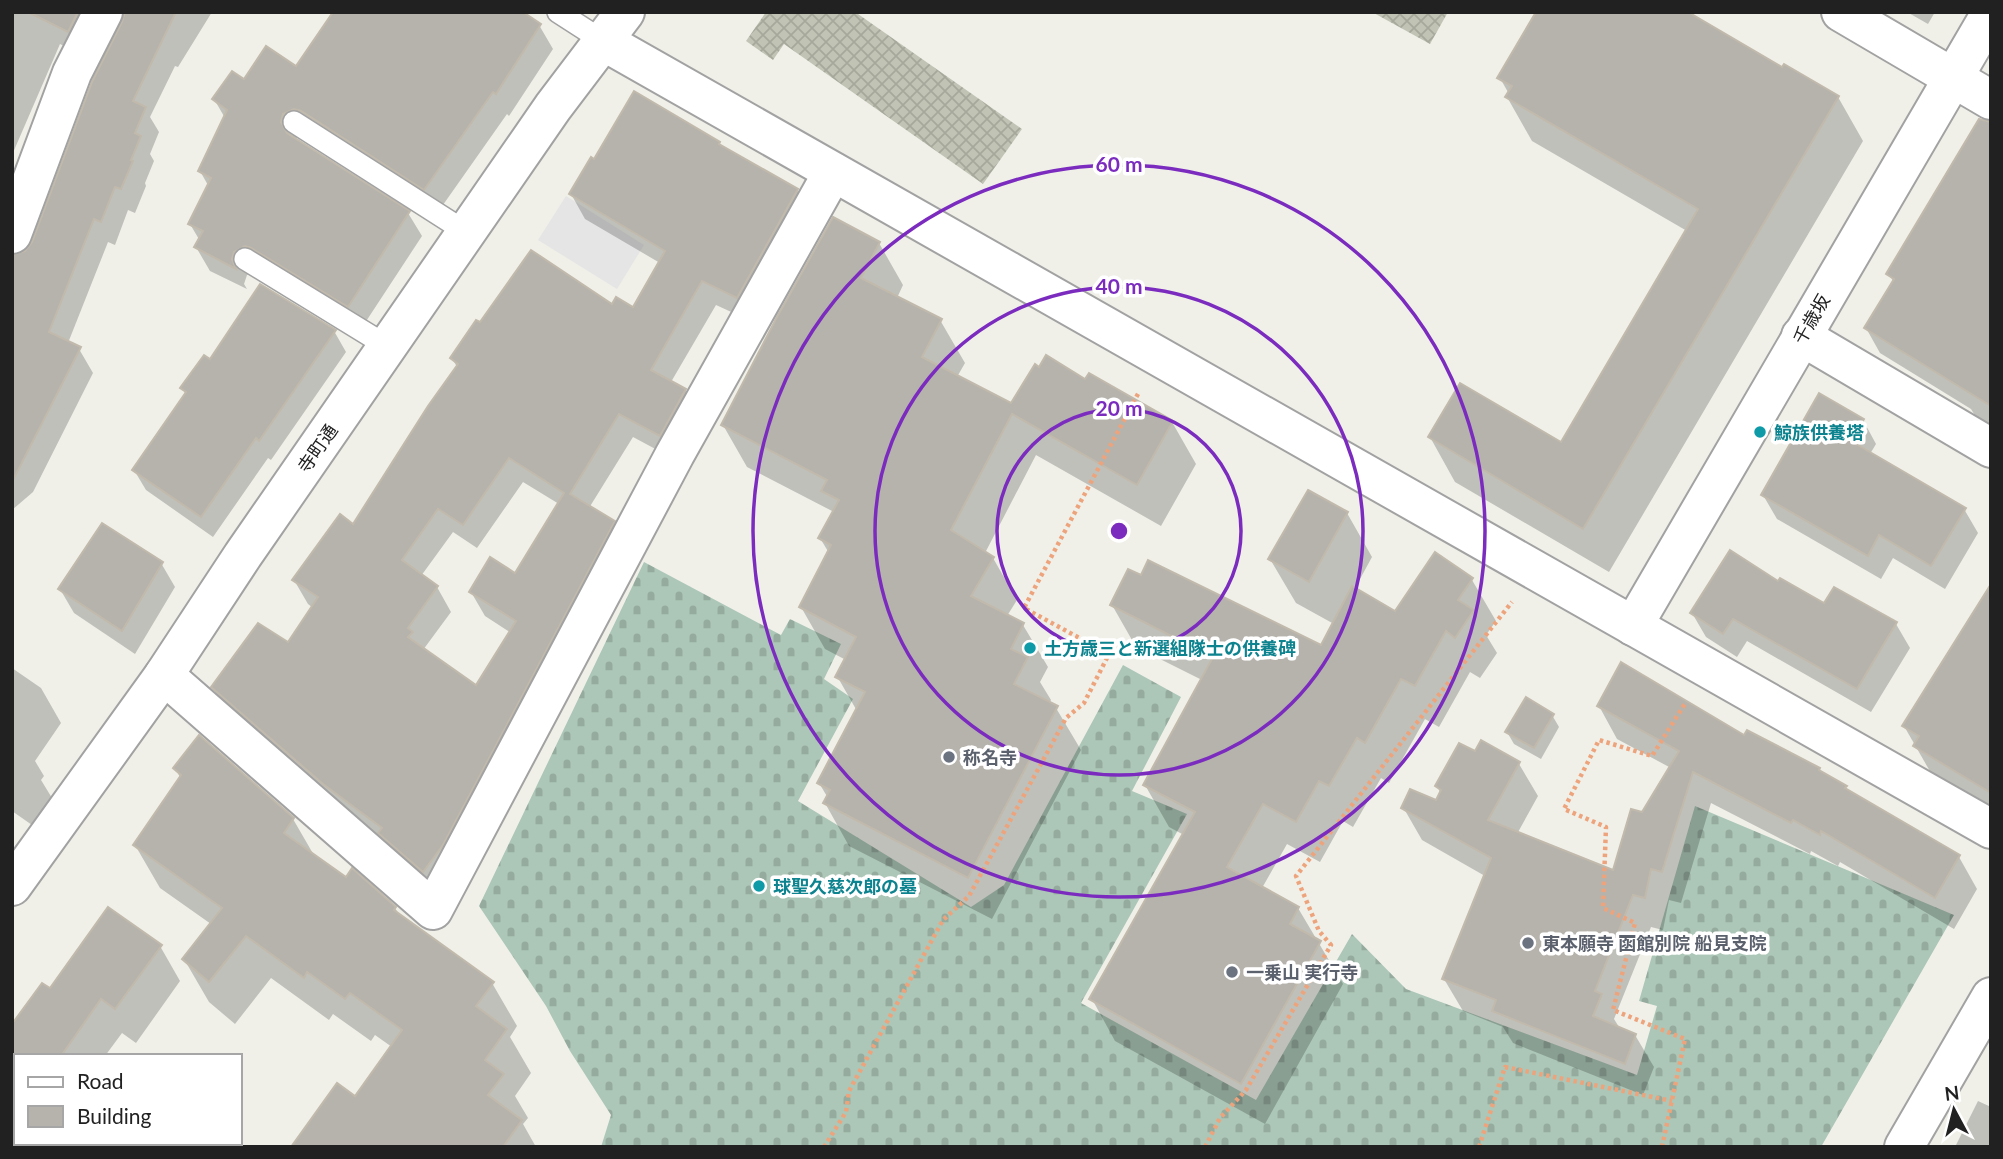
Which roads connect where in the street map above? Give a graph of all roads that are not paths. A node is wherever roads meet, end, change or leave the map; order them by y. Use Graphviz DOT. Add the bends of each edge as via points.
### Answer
graph roads {
  1 [pos="103,12"];
  2 [pos="558,12"];
  3 [pos="1841,12"];
  4 [pos="1991,13"];
  5 [pos="614,27"];
  6 [pos="1953,79"];
  7 [pos="1991,100"];
  8 [pos="294,122"];
  9 [pos="833,172"];
  10 [pos="466,232"];
  11 [pos="12,234"];
  12 [pos="245,259"];
  13 [pos="1801,336"];
  14 [pos="387,346"];
  15 [pos="1991,448"];
  16 [pos="1633,626"];
  17 [pos="164,675"];
  18 [pos="1991,829"];
  19 [pos="12,887"];
  20 [pos="1991,997"];
  21 [pos="1904,1147"];
  1 -- 11 [label="street" via="72,74"];
  2 -- 5 [label="lane"];
  3 -- 6 [label="street"];
  4 -- 6 [label="street, 千歳坂"];
  5 -- 9 [label="street"];
  5 -- 10 [label="street, 寺町通"];
  6 -- 7 [label="street"];
  6 -- 13 [label="street, 千歳坂"];
  8 -- 10 [label="lane"];
  9 -- 16 [label="street"];
  9 -- 17 [label="street" via="675,453 433,910"];
  10 -- 14 [label="street, 寺町通"];
  12 -- 14 [label="lane"];
  13 -- 15 [label="street"];
  13 -- 16 [label="street, 千歳坂"];
  14 -- 17 [label="street, 寺町通"];
  16 -- 18 [label="street"];
  17 -- 19 [label="street, 寺町通"];
  20 -- 21 [label="street"];
}
